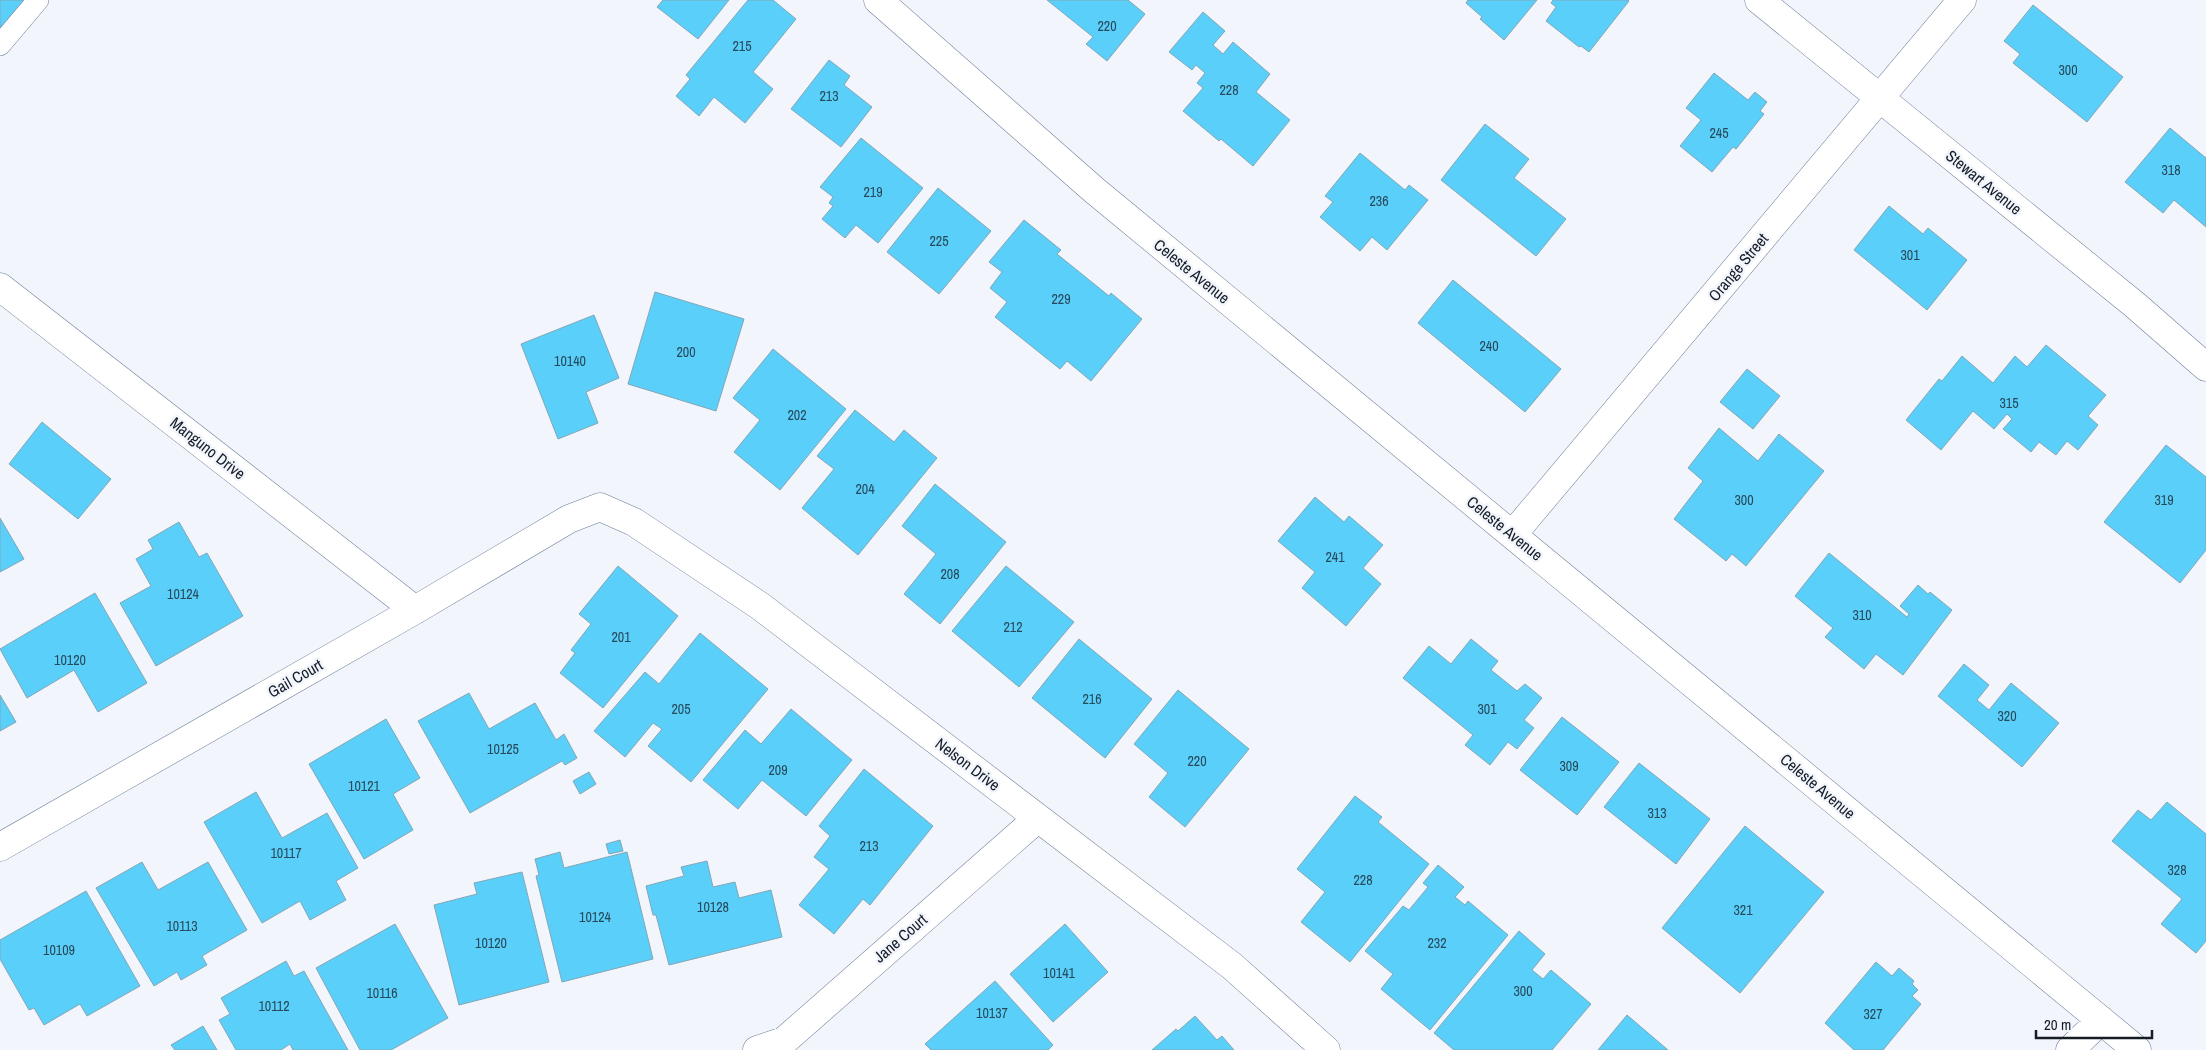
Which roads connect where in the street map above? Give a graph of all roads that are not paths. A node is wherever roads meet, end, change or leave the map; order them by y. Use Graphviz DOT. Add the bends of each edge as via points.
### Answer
graph roads {
  1 [pos="38,0"];
  2 [pos="878,0"];
  3 [pos="1759,0"];
  4 [pos="1962,0"];
  5 [pos="0,44"];
  6 [pos="1880,98"];
  7 [pos="0,287"];
  8 [pos="2206,368"];
  9 [pos="592,511"];
  10 [pos="1512,534"];
  11 [pos="415,610"];
  12 [pos="1038,818"];
  13 [pos="0,847"];
  14 [pos="2101,1020"];
  15 [pos="757,1050"];
  16 [pos="1326,1050"];
  17 [pos="2070,1050"];
  18 [pos="2137,1050"];
  1 -- 5 [label="lane"];
  2 -- 10 [label="street, Celeste Avenue" via="1094,190"];
  3 -- 6 [label="street, Stewart Avenue"];
  4 -- 6 [label="street, Orange Street"];
  6 -- 8 [label="street, Stewart Avenue" via="2127,298"];
  6 -- 10 [label="street, Orange Street"];
  7 -- 11 [label="street, Manguno Drive"];
  9 -- 11 [label="street, Gail Court" via="569,519"];
  9 -- 12 [label="street, Nelson Drive" via="600,507 634,522 760,606"];
  10 -- 14 [label="street, Celeste Avenue"];
  11 -- 13 [label="street, Gail Court"];
  12 -- 15 [label="street, Jane Court" via="784,1041"];
  12 -- 16 [label="street, Nelson Drive" via="1232,966"];
  14 -- 17 [label="street"];
  14 -- 18 [label="street, Celeste Avenue"];
}
